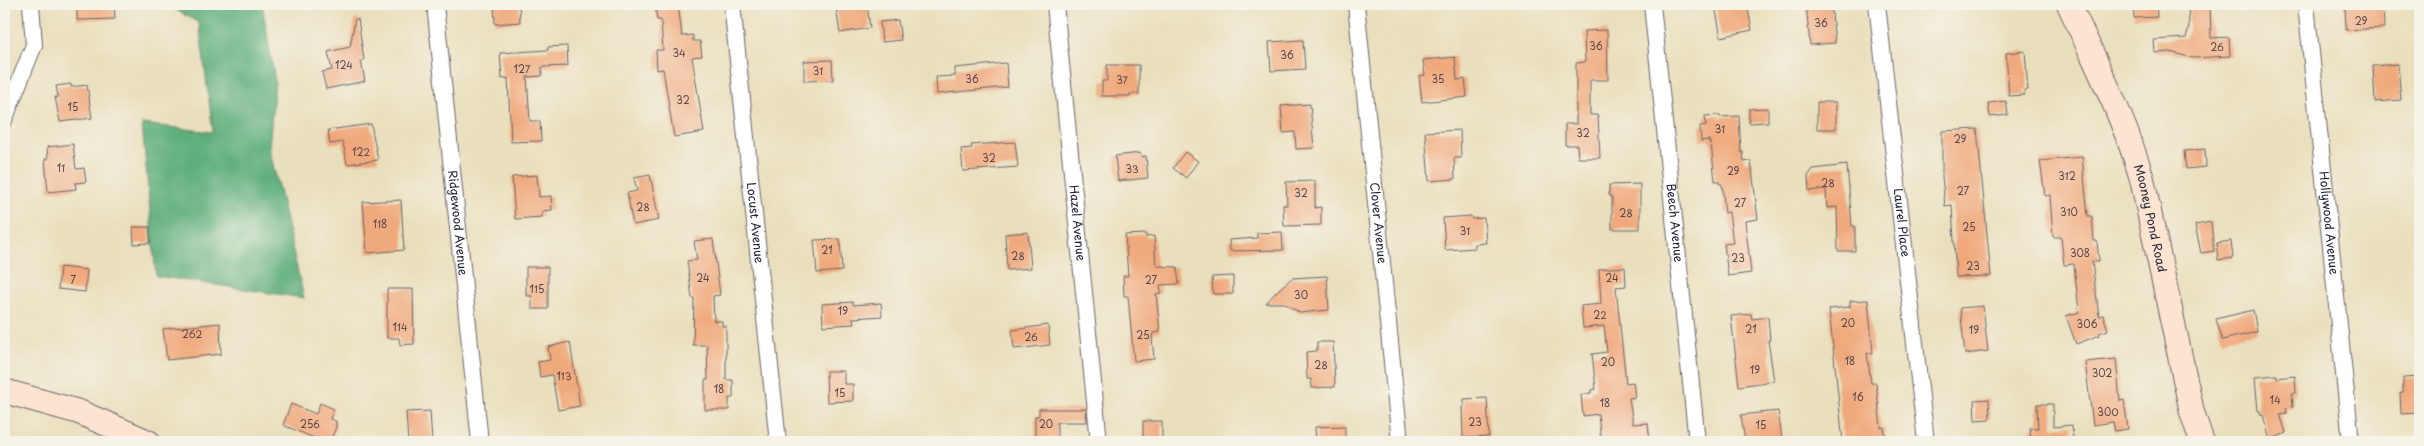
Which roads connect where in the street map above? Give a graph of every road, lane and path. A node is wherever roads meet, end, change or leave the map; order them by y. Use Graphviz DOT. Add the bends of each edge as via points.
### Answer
graph roads {
  1 [pos="31,4"];
  2 [pos="436,4"];
  3 [pos="732,4"];
  4 [pos="1054,4"];
  5 [pos="1356,4"];
  6 [pos="1652,4"];
  7 [pos="1877,4"];
  8 [pos="2069,4"];
  9 [pos="2306,4"];
  10 [pos="4,120"];
  11 [pos="4,391"];
  12 [pos="148,442"];
  13 [pos="480,442"];
  14 [pos="778,442"];
  15 [pos="1099,442"];
  16 [pos="1400,442"];
  17 [pos="1697,442"];
  18 [pos="1926,442"];
  19 [pos="2202,442"];
  20 [pos="2351,442"];
  1 -- 10 [label="street" via="34,45"];
  2 -- 13 [label="street, Ridgewood Avenue"];
  3 -- 14 [label="street, Locust Avenue"];
  4 -- 15 [label="street, Hazel Avenue"];
  5 -- 16 [label="street, Clover Avenue"];
  6 -- 17 [label="street, Beech Avenue"];
  7 -- 18 [label="street, Laurel Place"];
  8 -- 19 [label="street, Mooney Pond Road" via="2132,142 2192,412"];
  9 -- 20 [label="street, Hollywood Avenue"];
  11 -- 12 [label="street" via="79,412"];
}
